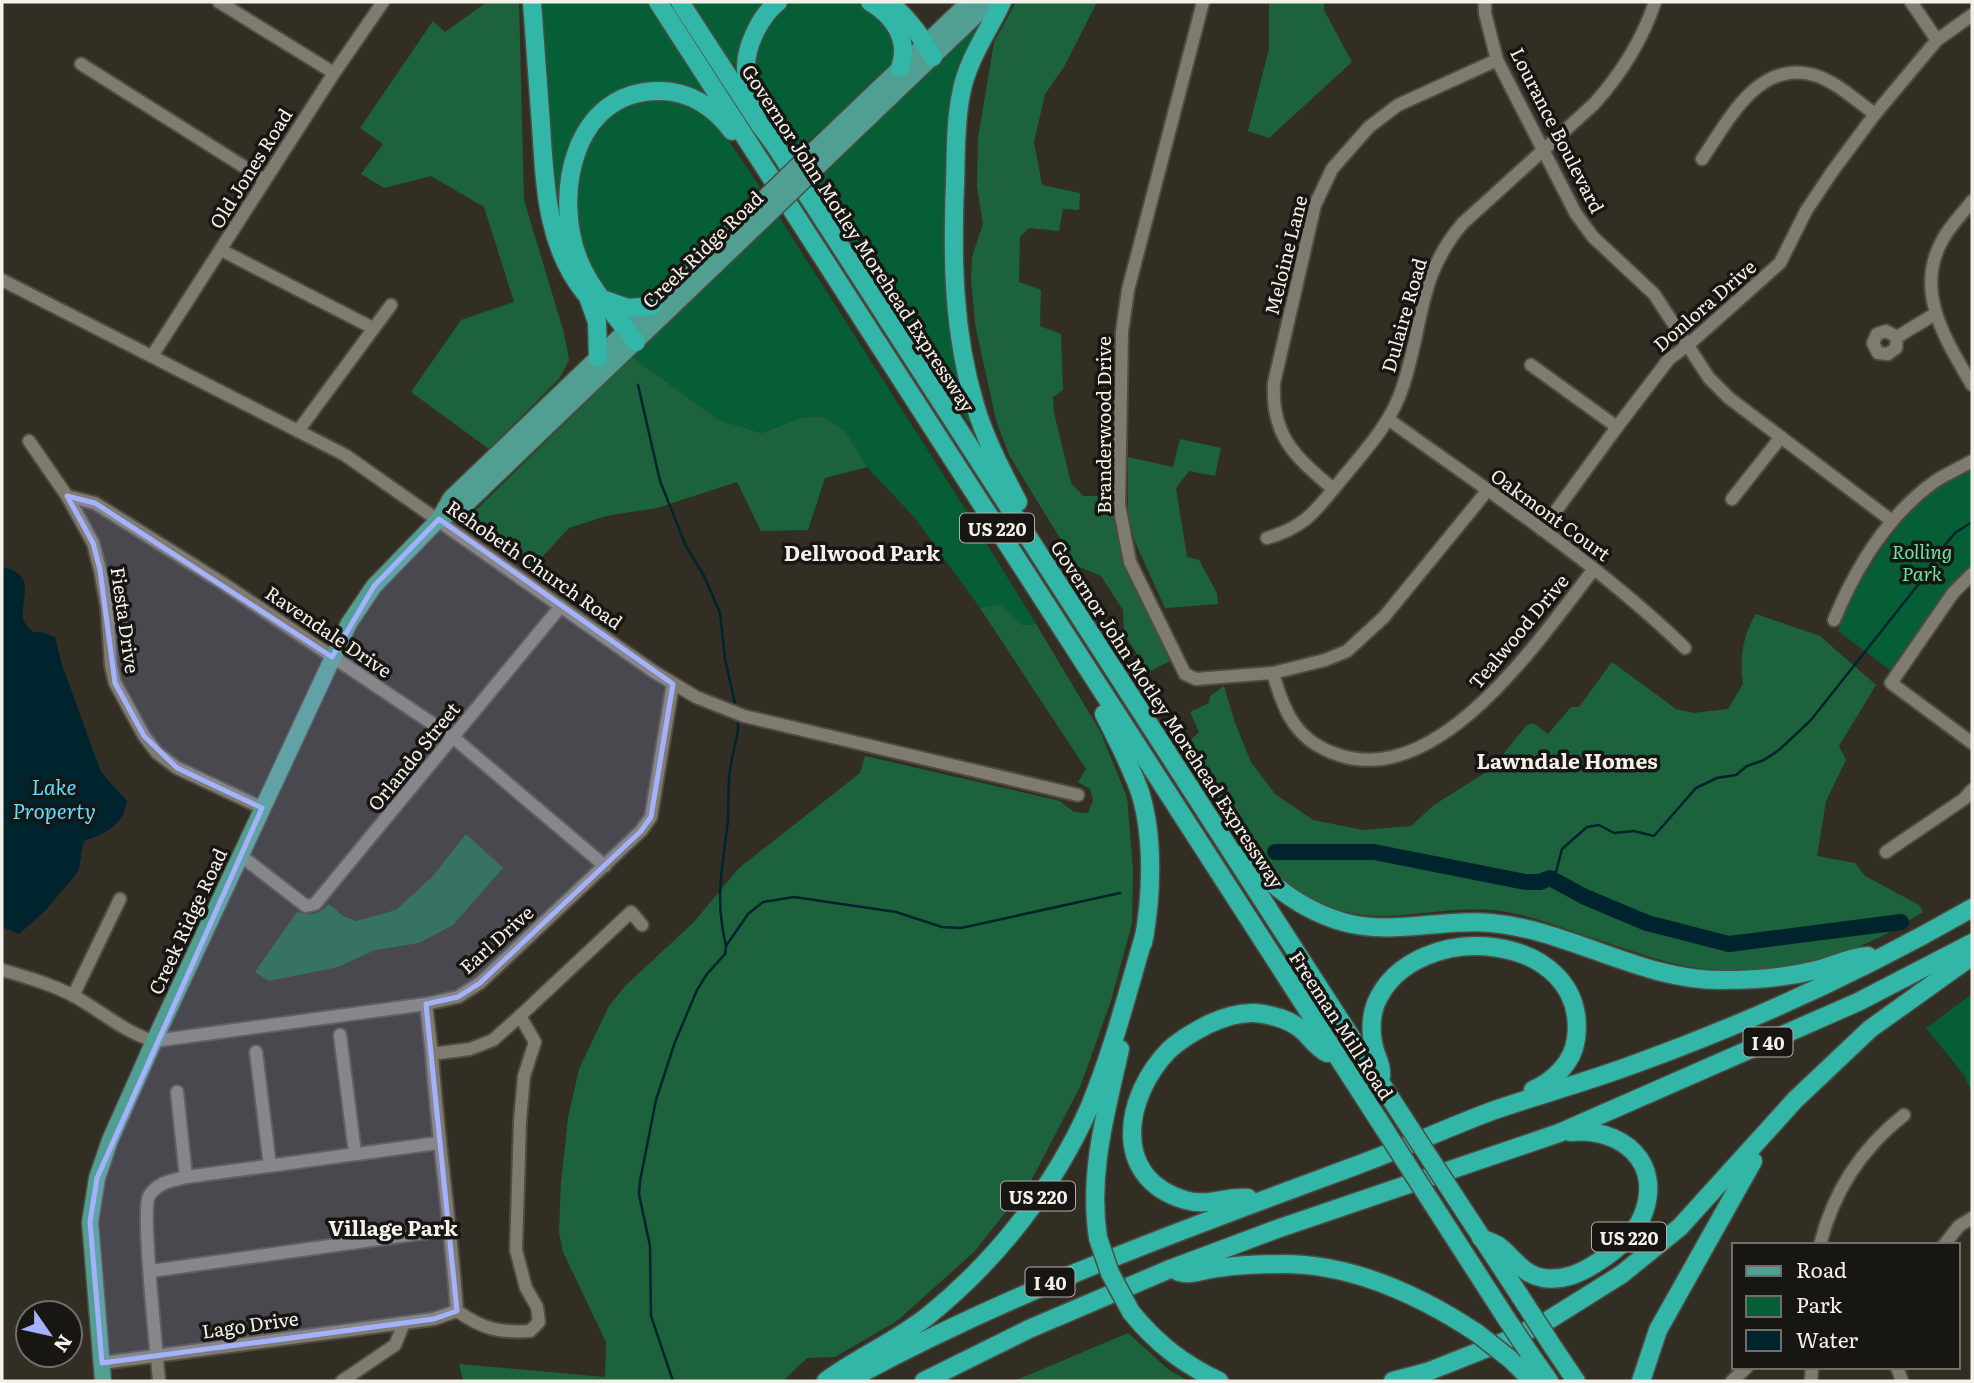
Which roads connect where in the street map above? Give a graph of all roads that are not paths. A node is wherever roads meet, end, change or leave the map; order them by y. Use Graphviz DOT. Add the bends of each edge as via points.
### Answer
graph roads {
  1 [pos="219,2"];
  2 [pos="383,2"];
  3 [pos="532,2"];
  4 [pos="658,2"];
  5 [pos="680,2"];
  6 [pos="778,2"];
  7 [pos="870,2"];
  8 [pos="889,2"];
  9 [pos="969,2"];
  10 [pos="990,2"];
  11 [pos="1002,2"];
  12 [pos="1203,2"];
  13 [pos="1485,2"];
  14 [pos="1655,2"];
  15 [pos="1911,2"];
  16 [pos="1972,15"];
  17 [pos="1937,40"];
  18 [pos="929,50"];
  19 [pos="1497,60"];
  20 [pos="80,65"];
  21 [pos="900,68"];
  22 [pos="334,72"];
  23 [pos="1875,114"];
  24 [pos="775,145"];
  25 [pos="1545,149"];
  26 [pos="821,154"];
  27 [pos="1702,159"];
  28 [pos="760,162"];
  29 [pos="265,180"];
  30 [pos="1972,201"];
  31 [pos="760,212"];
  32 [pos="221,250"];
  33 [pos="2,281"];
  34 [pos="595,298"];
  35 [pos="391,305"];
  36 [pos="652,306"];
  37 [pos="1935,314"];
  38 [pos="373,328"];
  39 [pos="1897,337"];
  40 [pos="628,339"];
  41 [pos="1688,345"];
  42 [pos="152,356"];
  43 [pos="597,358"];
  44 [pos="1531,365"];
  45 [pos="1972,385"];
  46 [pos="1388,419"];
  47 [pos="1616,427"];
  48 [pos="298,431"];
  49 [pos="1781,437"];
  50 [pos="29,441"];
  51 [pos="1972,461"];
  52 [pos="1334,489"];
  53 [pos="1487,491"];
  54 [pos="67,496"];
  55 [pos="1732,499"];
  56 [pos="439,519"];
  57 [pos="1892,521"];
  58 [pos="1022,526"];
  59 [pos="1542,530"];
  60 [pos="1267,538"];
  61 [pos="1594,569"];
  62 [pos="1972,574"];
  63 [pos="561,606"];
  64 [pos="1834,620"];
  65 [pos="1685,648"];
  66 [pos="332,657"];
  67 [pos="1273,673"];
  68 [pos="673,684"];
  69 [pos="1100,690"];
  70 [pos="454,738"];
  71 [pos="1972,743"];
  72 [pos="1972,790"];
  73 [pos="1078,795"];
  74 [pos="262,808"];
  75 [pos="1226,843"];
  76 [pos="1886,852"];
  77 [pos="240,855"];
  78 [pos="605,866"];
  79 [pos="120,900"];
  80 [pos="1972,908"];
  81 [pos="642,925"];
  82 [pos="1145,933"];
  83 [pos="1972,943"];
  84 [pos="1885,955"];
  85 [pos="1972,956"];
  86 [pos="2,970"];
  87 [pos="73,996"];
  88 [pos="426,1004"];
  89 [pos="520,1016"];
  90 [pos="340,1035"];
  91 [pos="154,1041"];
  92 [pos="256,1052"];
  93 [pos="432,1054"];
  94 [pos="1338,1058"];
  95 [pos="1380,1083"];
  96 [pos="1811,1086"];
  97 [pos="177,1092"];
  98 [pos="1490,1112"];
  99 [pos="1904,1115"];
  100 [pos="1559,1133"];
  101 [pos="439,1143"];
  102 [pos="355,1153"];
  103 [pos="270,1166"];
  104 [pos="186,1177"];
  105 [pos="1261,1201"];
  106 [pos="1972,1218"];
  107 [pos="451,1229"];
  108 [pos="1481,1238"];
  109 [pos="1820,1243"];
  110 [pos="1946,1243"];
  111 [pos="1170,1269"];
  112 [pos="151,1271"];
  113 [pos="457,1311"];
  114 [pos="404,1323"];
  115 [pos="157,1356"];
  116 [pos="102,1363"];
  117 [pos="1745,1369"];
  118 [pos="103,1381"];
  119 [pos="159,1381"];
  120 [pos="342,1381"];
  121 [pos="826,1381"];
  122 [pos="847,1381"];
  123 [pos="924,1381"];
  124 [pos="1219,1381"];
  125 [pos="1393,1381"];
  126 [pos="1533,1381"];
  127 [pos="1549,1381"];
  128 [pos="1576,1381"];
  129 [pos="1641,1381"];
  130 [pos="1731,1381"];
  1 -- 22 [label="street"];
  2 -- 22 [label="street, Old Jones Road"];
  3 -- 34 [label="highway" via="547,199 555,239 566,265"];
  4 -- 28 [label="highway, Governor John Motley Morehead Expressway / US 220"];
  5 -- 24 [label="highway, Governor John Motley Morehead Expressway / US 220"];
  6 -- 24 [label="highway" via="756,32 746,69"];
  7 -- 21 [label="highway" via="898,26 903,50"];
  8 -- 18 [label="highway" via="906,16"];
  9 -- 18 [label="main road, Creek Ridge Road"];
  10 -- 18 [label="main road, Creek Ridge Road"];
  11 -- 58 [label="highway" via="961,93 953,237 955,298 975,406 1022,511"];
  12 -- 67 [label="street, Branderwood Drive" via="1128,290 1122,340 1119,505 1130,562 1185,674 1196,679"];
  13 -- 19 [label="street, Lourance Boulevard"];
  14 -- 25 [label="street, Dulaire Road" via="1618,75"];
  15 -- 17 [label="street"];
  16 -- 17 [label="street, Donlora Drive"];
  17 -- 23 [label="street, Donlora Drive"];
  18 -- 21 [label="main road, Creek Ridge Road"];
  18 -- 26 [label="main road, Creek Ridge Road"];
  19 -- 25 [label="street, Lourance Boulevard"];
  19 -- 52 [label="street, Meloine Lane" via="1390,110 1343,154 1320,192 1273,394 1279,429 1290,448"];
  20 -- 29 [label="street"];
  21 -- 26 [label="main road, Creek Ridge Road"];
  22 -- 29 [label="street, Old Jones Road"];
  23 -- 27 [label="street" via="1811,74 1777,76 1758,85"];
  23 -- 41 [label="street, Donlora Drive" via="1806,211 1780,264"];
  24 -- 58 [label="highway, Governor John Motley Morehead Expressway / US 220"];
  25 -- 41 [label="street, Lourance Boulevard" via="1576,214 1593,237 1654,294"];
  25 -- 46 [label="street, Dulaire Road" via="1463,223 1439,256 1425,291 1402,387"];
  26 -- 31 [label="main road, Creek Ridge Road, bridge"];
  28 -- 34 [label="highway" via="709,107 675,91 632,94 603,111 575,155 568,182 567,209 579,262"];
  28 -- 69 [label="highway, Governor John Motley Morehead Expressway / US 220"];
  29 -- 32 [label="street, Old Jones Road"];
  30 -- 37 [label="street" via="1943,239 1935,258 1930,288"];
  31 -- 36 [label="main road, Creek Ridge Road"];
  31 -- 40 [label="main road, Creek Ridge Road"];
  32 -- 38 [label="street"];
  32 -- 42 [label="street, Old Jones Road"];
  33 -- 42 [label="street, Rehobeth Church Road"];
  34 -- 36 [label="highway" via="628,308"];
  34 -- 40 [label="highway"];
  34 -- 43 [label="highway"];
  35 -- 38 [label="street"];
  36 -- 40 [label="main road, Creek Ridge Road"];
  37 -- 39 [label="street"];
  37 -- 45 [label="street"];
  38 -- 48 [label="street"];
  40 -- 43 [label="main road, Creek Ridge Road"];
  40 -- 56 [label="main road, Creek Ridge Road" via="463,508"];
  41 -- 47 [label="street, Donlora Drive" via="1669,359"];
  41 -- 49 [label="street, Lourance Boulevard" via="1728,398"];
  42 -- 48 [label="street, Rehobeth Church Road"];
  43 -- 56 [label="main road, Creek Ridge Road" via="451,498"];
  44 -- 47 [label="street"];
  46 -- 52 [label="street, Dulaire Road"];
  46 -- 53 [label="street, Oakmont Court"];
  47 -- 59 [label="street, Donlora Drive"];
  48 -- 56 [label="street, Rehobeth Church Road" via="345,455"];
  49 -- 55 [label="street"];
  49 -- 57 [label="street, Lourance Boulevard"];
  50 -- 54 [label="street"];
  51 -- 57 [label="street" via="1935,481"];
  52 -- 60 [label="street, Dulaire Road" via="1296,528"];
  53 -- 59 [label="street, Oakmont Court"];
  53 -- 67 [label="street, Branderwood Drive" via="1384,617 1347,651"];
  54 -- 66 [label="street, Ravendale Drive" via="95,503"];
  54 -- 74 [label="street, Fiesta Drive" via="93,543 100,570 114,683 144,736 177,768"];
  56 -- 63 [label="street, Rehobeth Church Road"];
  56 -- 66 [label="main road, Creek Ridge Road" via="374,586"];
  57 -- 64 [label="street" via="1866,556"];
  58 -- 75 [label="highway, Governor John Motley Morehead Expressway / US 220"];
  59 -- 61 [label="street, Oakmont Court"];
  61 -- 65 [label="street, Oakmont Court"];
  61 -- 67 [label="street, Tealwood Drive" via="1496,691 1456,725 1409,751 1363,760 1324,751 1289,718"];
  62 -- 71 [label="street" via="1953,593 1891,683"];
  63 -- 68 [label="street, Rehobeth Church Road"];
  63 -- 70 [label="street, Orlando Street"];
  66 -- 70 [label="street, Ravendale Drive"];
  66 -- 74 [label="main road, Creek Ridge Road"];
  68 -- 73 [label="street, Rehobeth Church Road" via="744,716"];
  68 -- 78 [label="street, Earl Drive" via="651,817"];
  69 -- 82 [label="highway, US 220" via="1102,709 1141,796 1150,876"];
  69 -- 94 [label="highway, Freeman Mill Road"];
  70 -- 77 [label="street, Orlando Street" via="315,904 306,906"];
  70 -- 78 [label="street, Ravendale Drive"];
  72 -- 76 [label="street"];
  74 -- 77 [label="main road, Creek Ridge Road"];
  75 -- 84 [label="highway" via="1244,853 1291,898 1328,917 1364,926 1490,922 1555,937 1635,964 1718,980 1791,975 1857,956"];
  75 -- 95 [label="highway, Governor John Motley Morehead Expressway / US 220"];
  77 -- 91 [label="main road, Creek Ridge Road"];
  78 -- 88 [label="street, Earl Drive" via="480,983 458,997"];
  79 -- 87 [label="street"];
  80 -- 84 [label="highway, I 40"];
  81 -- 89 [label="street" via="631,912"];
  82 -- 121 [label="highway, US 220" via="1090,1104 1043,1189 991,1255 936,1308"];
  82 -- 124 [label="highway, bridge" via="1097,1153 1098,1238 1110,1273 1143,1328 1173,1355"];
  83 -- 100 [label="highway, I 40" via="1858,1002"];
  84 -- 98 [label="highway, I 40" via="1722,1030"];
  85 -- 96 [label="highway" via="1870,1029"];
  86 -- 87 [label="street"];
  87 -- 91 [label="street" via="134,1035"];
  88 -- 91 [label="street, Earl Drive"];
  88 -- 93 [label="street"];
  89 -- 93 [label="street" via="494,1040"];
  89 -- 113 [label="street" via="535,1042 524,1076 516,1250 539,1322 530,1331 496,1331"];
  90 -- 102 [label="street"];
  91 -- 116 [label="main road, Creek Ridge Road" via="97,1178 90,1222"];
  92 -- 103 [label="street"];
  93 -- 101 [label="street"];
  94 -- 105 [label="highway" via="1283,1019 1239,1014 1200,1029 1172,1047 1142,1089 1131,1141 1137,1162 1155,1183 1198,1203 1244,1197"];
  94 -- 127 [label="highway, Freeman Mill Road, bridge"];
  95 -- 98 [label="highway" via="1382,1067 1371,1029 1373,1013 1397,974 1420,959 1460,946 1487,945 1515,952 1554,973 1572,996 1575,1043 1566,1065 1555,1076"];
  95 -- 108 [label="highway, Governor John Motley Morehead Expressway / US 220, bridge"];
  96 -- 125 [label="highway" via="1680,1227 1622,1274 1547,1321 1503,1342"];
  96 -- 129 [label="highway" via="1749,1166 1658,1329"];
  97 -- 104 [label="street"];
  98 -- 105 [label="highway, I 40"];
  99 -- 109 [label="street" via="1881,1133 1857,1162 1827,1215"];
  100 -- 108 [label="highway, US 220" via="1601,1132 1622,1141 1641,1161 1647,1199 1630,1236 1606,1258 1570,1277 1556,1279 1524,1271 1500,1247"];
  100 -- 111 [label="highway, I 40"];
  101 -- 102 [label="street"];
  101 -- 107 [label="street"];
  102 -- 103 [label="street"];
  103 -- 104 [label="street"];
  104 -- 112 [label="street" via="162,1182 147,1200"];
  105 -- 122 [label="highway, I 40" via="1024,1293"];
  106 -- 110 [label="street"];
  107 -- 112 [label="street"];
  107 -- 113 [label="street"];
  108 -- 128 [label="highway, bridge"];
  111 -- 123 [label="highway, I 40" via="1029,1329"];
  111 -- 126 [label="highway, bridge" via="1183,1274 1285,1264 1375,1282 1435,1307 1478,1333"];
  112 -- 115 [label="street"];
  113 -- 114 [label="street, Lago Drive"];
  114 -- 115 [label="street, Lago Drive"];
  114 -- 120 [label="street" via="395,1345"];
  115 -- 116 [label="street, Lago Drive"];
  115 -- 119 [label="street"];
  116 -- 118 [label="main road, Creek Ridge Road"];
  117 -- 130 [label="street"];
}
